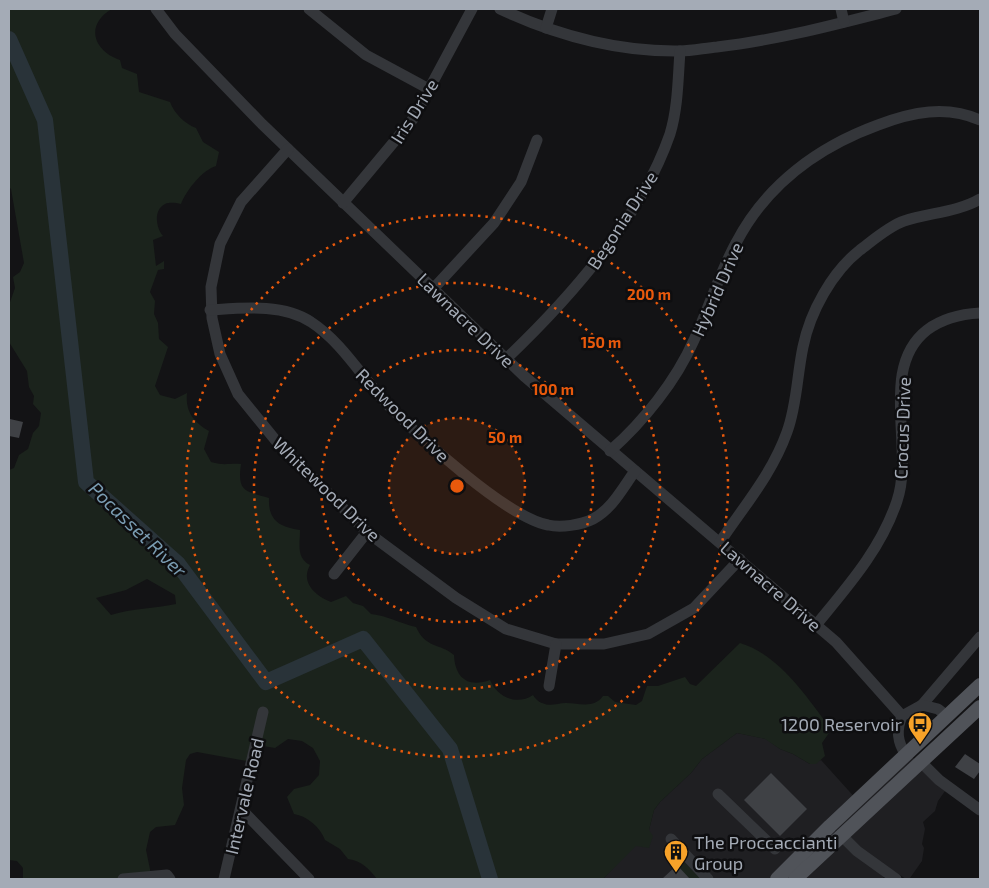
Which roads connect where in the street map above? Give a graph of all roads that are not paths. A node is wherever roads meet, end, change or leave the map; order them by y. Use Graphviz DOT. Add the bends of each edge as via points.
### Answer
graph roads {
  1 [pos="156,9"];
  2 [pos="309,9"];
  3 [pos="472,9"];
  4 [pos="500,9"];
  5 [pos="552,9"];
  6 [pos="841,9"];
  7 [pos="896,9"];
  8 [pos="844,22"];
  9 [pos="546,28"];
  10 [pos="680,51"];
  11 [pos="429,90"];
  12 [pos="980,120"];
  13 [pos="537,140"];
  14 [pos="288,150"];
  15 [pos="980,199"];
  16 [pos="343,204"];
  17 [pos="434,288"];
  18 [pos="210,310"];
  19 [pos="980,313"];
  20 [pos="506,359"];
  21 [pos="610,451"];
  22 [pos="635,472"];
  23 [pos="367,532"];
  24 [pos="720,542"];
  25 [pos="740,559"];
  26 [pos="334,574"];
  27 [pos="816,625"];
  28 [pos="980,638"];
  29 [pos="556,644"];
  30 [pos="980,685"];
  31 [pos="550,686"];
  32 [pos="922,706"];
  33 [pos="980,707"];
  34 [pos="263,712"];
  35 [pos="902,716"];
  36 [pos="947,716"];
  37 [pos="906,755"];
  38 [pos="921,762"];
  39 [pos="718,794"];
  40 [pos="242,810"];
  41 [pos="980,810"];
  42 [pos="842,836"];
  43 [pos="671,839"];
  44 [pos="775,849"];
  45 [pos="890,878"];
  46 [pos="123,879"];
  47 [pos="170,879"];
  48 [pos="224,879"];
  49 [pos="308,879"];
  50 [pos="708,879"];
  51 [pos="777,879"];
  52 [pos="795,879"];
  1 -- 14 [label="street, Lawnacre Drive" via="175,34"];
  2 -- 11 [label="street" via="366,55"];
  3 -- 11 [label="street, Iris Drive"];
  4 -- 9 [label="street"];
  5 -- 9 [label="street"];
  6 -- 8 [label="street"];
  7 -- 8 [label="street"];
  8 -- 10 [label="street" via="759,42"];
  9 -- 10 [label="street" via="617,46"];
  10 -- 20 [label="street, Begonia Drive" via="673,117 657,166 593,266 550,318"];
  11 -- 16 [label="street, Iris Drive" via="413,119"];
  12 -- 21 [label="street, Hybrid Drive" via="944,110 902,116 830,146 789,175 761,206 737,241 694,342 681,363 639,421"];
  13 -- 17 [label="street" via="521,182 494,223"];
  14 -- 16 [label="street, Lawnacre Drive"];
  14 -- 18 [label="street, Whitewood Drive" via="241,202 220,244"];
  15 -- 24 [label="street" via="902,222 858,252 831,282 814,314 803,346 787,432 772,466"];
  16 -- 17 [label="street, Lawnacre Drive"];
  17 -- 20 [label="street, Lawnacre Drive"];
  18 -- 22 [label="street, Redwood Drive" via="282,311 311,322 388,405 459,470 521,514 548,525 575,525 597,517 608,509"];
  18 -- 23 [label="street, Whitewood Drive" via="220,354 238,394 277,442"];
  19 -- 27 [label="street, Crocus Drive" via="959,315 935,324 913,344 902,375 904,463 898,499 874,552"];
  20 -- 21 [label="street, Lawnacre Drive"];
  21 -- 22 [label="street, Lawnacre Drive"];
  22 -- 24 [label="street, Lawnacre Drive"];
  23 -- 26 [label="street"];
  23 -- 29 [label="street, Whitewood Drive" via="456,598 506,629"];
  24 -- 25 [label="street, Lawnacre Drive"];
  25 -- 27 [label="street, Lawnacre Drive"];
  25 -- 29 [label="street, Whitewood Drive" via="694,608 648,634 604,644"];
  27 -- 35 [label="street, Lawnacre Drive" via="836,642"];
  28 -- 32 [label="street"];
  29 -- 31 [label="street"];
  30 -- 36 [label="main road"];
  32 -- 35 [label="street"];
  32 -- 36 [label="street" via="938,709"];
  33 -- 38 [label="main road"];
  34 -- 40 [label="street, Intervale Road"];
  35 -- 37 [label="street" via="897,735"];
  36 -- 37 [label="main road"];
  37 -- 51 [label="main road"];
  38 -- 41 [label="street" via="939,780"];
  38 -- 42 [label="main road"];
  39 -- 44 [label="street"];
  40 -- 48 [label="street, Intervale Road"];
  40 -- 49 [label="street"];
  42 -- 45 [label="street"];
  42 -- 52 [label="main road"];
  43 -- 50 [label="street"];
  46 -- 47 [label="street" via="167,875"];
}
